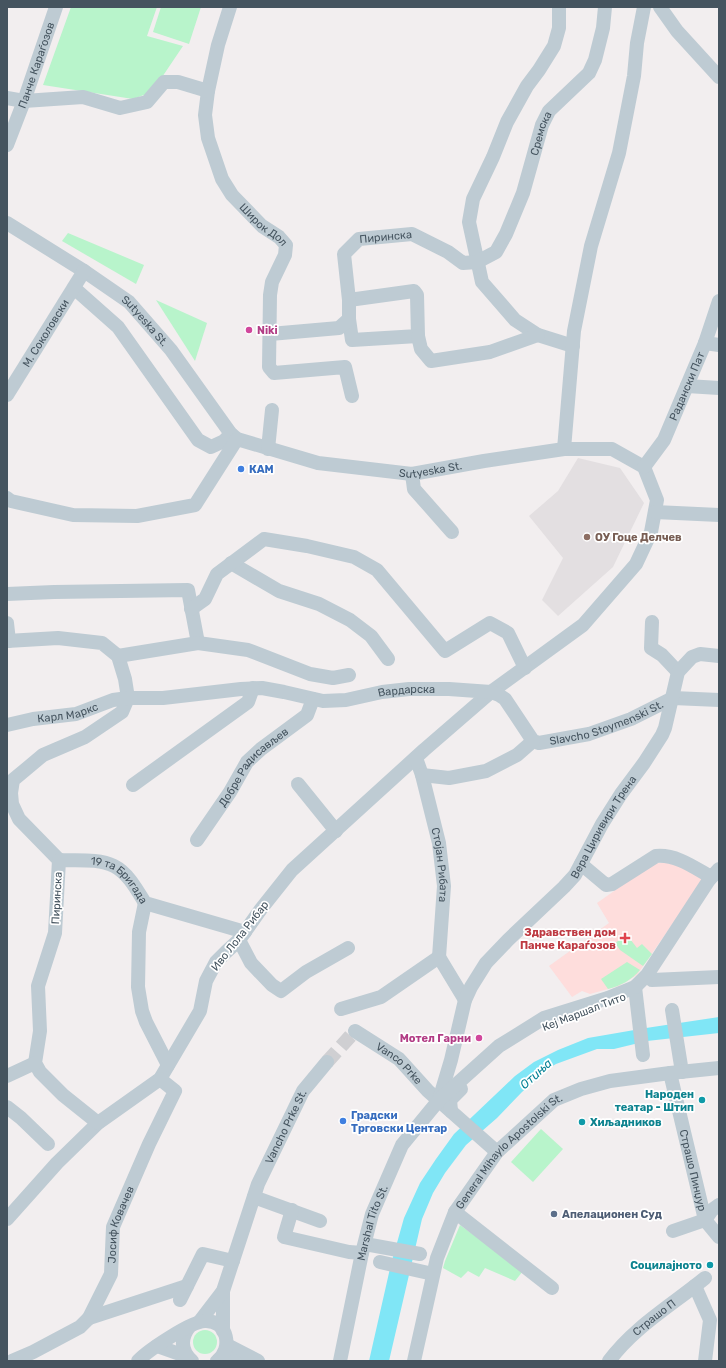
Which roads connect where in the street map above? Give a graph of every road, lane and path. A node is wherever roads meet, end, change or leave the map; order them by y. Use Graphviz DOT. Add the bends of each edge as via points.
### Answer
graph roads {
  1 [pos="56,7"];
  2 [pos="230,7"];
  3 [pos="559,7"];
  4 [pos="605,7"];
  5 [pos="644,7"];
  6 [pos="660,7"];
  7 [pos="719,78"];
  8 [pos="208,91"];
  9 [pos="7,98"];
  10 [pos="24,101"];
  11 [pos="7,145"];
  12 [pos="7,223"];
  13 [pos="477,262"];
  14 [pos="84,271"];
  15 [pos="74,288"];
  16 [pos="349,300"];
  17 [pos="719,301"];
  18 [pos="349,319"];
  19 [pos="270,334"];
  20 [pos="538,335"];
  21 [pos="418,336"];
  22 [pos="712,344"];
  23 [pos="573,346"];
  24 [pos="687,386"];
  25 [pos="719,388"];
  26 [pos="7,395"];
  27 [pos="352,396"];
  28 [pos="272,410"];
  29 [pos="234,437"];
  30 [pos="268,449"];
  31 [pos="564,449"];
  32 [pos="644,467"];
  33 [pos="412,474"];
  34 [pos="7,498"];
  35 [pos="655,512"];
  36 [pos="719,515"];
  37 [pos="452,532"];
  38 [pos="231,563"];
  39 [pos="7,594"];
  40 [pos="191,609"];
  41 [pos="652,622"];
  42 [pos="7,623"];
  43 [pos="8,641"];
  44 [pos="198,643"];
  45 [pos="118,656"];
  46 [pos="719,656"];
  47 [pos="388,659"];
  48 [pos="524,668"];
  49 [pos="678,672"];
  50 [pos="349,675"];
  51 [pos="254,688"];
  52 [pos="491,692"];
  53 [pos="128,698"];
  54 [pos="673,698"];
  55 [pos="318,700"];
  56 [pos="719,700"];
  57 [pos="7,725"];
  58 [pos="533,741"];
  59 [pos="416,758"];
  60 [pos="422,775"];
  61 [pos="298,784"];
  62 [pos="133,785"];
  63 [pos="336,831"];
  64 [pos="197,840"];
  65 [pos="58,860"];
  66 [pos="581,864"];
  67 [pos="716,874"];
  68 [pos="145,903"];
  69 [pos="242,936"];
  70 [pos="348,948"];
  71 [pos="439,957"];
  72 [pos="719,977"];
  73 [pos="650,978"];
  74 [pos="635,990"];
  75 [pos="465,1000"];
  76 [pos="341,1009"];
  77 [pos="672,1010"];
  78 [pos="355,1031"];
  79 [pos="643,1055"];
  80 [pos="451,1060"];
  81 [pos="327,1062"];
  82 [pos="35,1063"];
  83 [pos="168,1065"];
  84 [pos="719,1068"];
  85 [pos="470,1072"];
  86 [pos="676,1072"];
  87 [pos="7,1076"];
  88 [pos="160,1078"];
  89 [pos="451,1081"];
  90 [pos="437,1103"];
  91 [pos="7,1107"];
  92 [pos="452,1114"];
  93 [pos="98,1123"];
  94 [pos="48,1144"];
  95 [pos="490,1150"];
  96 [pos="254,1197"];
  97 [pos="719,1205"];
  98 [pos="292,1210"];
  99 [pos="455,1212"];
  100 [pos="7,1219"];
  101 [pos="320,1220"];
  102 [pos="705,1220"];
  103 [pos="673,1231"];
  104 [pos="719,1237"];
  105 [pos="368,1248"];
  106 [pos="420,1254"];
  107 [pos="233,1261"];
  108 [pos="380,1262"];
  109 [pos="429,1273"];
  110 [pos="188,1286"];
  111 [pos="552,1288"];
  112 [pos="223,1291"];
  113 [pos="180,1300"];
  114 [pos="89,1318"];
  115 [pos="195,1324"];
  116 [pos="224,1331"];
  117 [pos="157,1346"];
  118 [pos="225,1356"];
  119 [pos="190,1359"];
  120 [pos="418,1360"];
  121 [pos="12,1361"];
  122 [pos="138,1361"];
  123 [pos="258,1361"];
  124 [pos="340,1361"];
  125 [pos="608,1361"];
  126 [pos="705,1361"];
  1 -- 10 [label="street, Панче Караѓозов"];
  2 -- 8 [label="street, Широк Дол"];
  3 -- 13 [label="street" via="559,28 554,46 507,122 473,200 468,222"];
  4 -- 13 [label="street, Сремска" via="597,54 589,73 549,111 542,125 523,193 506,234 496,252"];
  5 -- 23 [label="street" via="619,153 591,246"];
  6 -- 7 [label="street"];
  8 -- 10 [label="street" via="178,82 164,82 147,102 120,108 83,97"];
  8 -- 19 [label="street, Широк Дол" via="205,115 208,138 222,179 246,210 286,245 285,255 272,282"];
  9 -- 10 [label="street"];
  10 -- 11 [label="street, Панче Караѓозов"];
  12 -- 14 [label="street, Sutyeska St."];
  13 -- 16 [label="street, Пиринска" via="463,263 448,252 412,234 359,239 344,254"];
  13 -- 20 [label="street" via="482,282 515,320"];
  14 -- 15 [label="street, М. Соколовски"];
  14 -- 29 [label="street, Sutyeska St." via="129,302 171,350"];
  15 -- 26 [label="street, М. Соколовски"];
  15 -- 29 [label="street" via="118,327 198,440 211,447"];
  16 -- 18 [label="street, Пиринска"];
  16 -- 21 [label="street" via="414,291 417,295"];
  17 -- 22 [label="street, Радански Пат"];
  18 -- 19 [label="street" via="338,328"];
  18 -- 21 [label="street, Пиринска" via="352,340"];
  19 -- 27 [label="street, Широк Дол" via="269,367 274,373 345,368"];
  20 -- 21 [label="street" via="490,352 431,361 421,349"];
  20 -- 23 [label="street"];
  22 -- 24 [label="street, Радански Пат"];
  23 -- 31 [label="street"];
  24 -- 25 [label="street"];
  24 -- 32 [label="street, Радански Пат" via="664,440"];
  28 -- 30 [label="street"];
  29 -- 30 [label="street, Sutyeska St."];
  29 -- 34 [label="street" via="195,504 137,516 73,515"];
  30 -- 33 [label="street, Sutyeska St." via="318,463"];
  31 -- 32 [label="street, Sutyeska St." via="612,449"];
  31 -- 33 [label="street, Sutyeska St."];
  32 -- 35 [label="street" via="657,500"];
  33 -- 37 [label="street" via="414,490"];
  35 -- 36 [label="street"];
  35 -- 48 [label="street" via="651,532 636,564 583,625"];
  38 -- 40 [label="street" via="217,574 205,599"];
  38 -- 47 [label="street" via="279,591 319,604 350,620 371,636"];
  38 -- 48 [label="street" via="264,539 354,557 377,570 445,651 490,623 508,633"];
  39 -- 40 [label="street" via="188,590"];
  40 -- 44 [label="street"];
  41 -- 49 [label="street" via="651,648 662,655"];
  42 -- 43 [label="street"];
  43 -- 45 [label="street" via="58,638 102,643"];
  44 -- 45 [label="street"];
  44 -- 50 [label="street" via="248,650 310,674 333,678"];
  45 -- 53 [label="street"];
  46 -- 49 [label="street" via="700,654 692,657"];
  48 -- 52 [label="street"];
  49 -- 54 [label="street, Вера Циривири Трена"];
  51 -- 53 [label="street" via="163,698"];
  51 -- 55 [label="street"];
  51 -- 62 [label="street" via="248,702"];
  52 -- 55 [label="street, Вардарска" via="409,689 346,700"];
  52 -- 58 [label="street, Slavcho Stoymenski St." via="505,700"];
  52 -- 59 [label="street, Иво Лола Рибар"];
  53 -- 57 [label="street, Карл Маркс" via="113,700 76,714"];
  53 -- 65 [label="street, Пиринска" via="122,712 85,737 43,755 13,780 12,804 19,819"];
  54 -- 56 [label="street, Slavcho Stoymenski St."];
  54 -- 58 [label="street, Slavcho Stoymenski St." via="631,719 589,734 547,742"];
  54 -- 66 [label="street, Вера Циривири Трена" via="662,735 602,824"];
  55 -- 64 [label="street, Добре Радисављев" via="307,715 247,762"];
  58 -- 60 [label="street" via="517,755 486,772 449,778"];
  59 -- 60 [label="street, Стојан Рибата"];
  59 -- 63 [label="street, Иво Лола Рибар"];
  60 -- 71 [label="street, Стојан Рибата" via="439,843 444,886"];
  61 -- 63 [label="street"];
  63 -- 69 [label="street, Иво Лола Рибар" via="292,870"];
  65 -- 68 [label="street, 19 та Бригада" via="99,862 114,866 133,884"];
  65 -- 82 [label="street, Пиринска" via="55,933 38,986 40,1031"];
  66 -- 67 [label="street" via="606,884 612,884 660,855"];
  66 -- 75 [label="street, Вера Циривири Трена" via="564,887 486,963"];
  67 -- 73 [label="street" via="714,883"];
  68 -- 69 [label="street, 19 та Бригада"];
  68 -- 83 [label="street" via="139,932 138,987 146,1022"];
  69 -- 70 [label="street" via="251,963 281,991 306,972"];
  69 -- 83 [label="street, Иво Лола Рибар" via="216,962 206,981 200,1011"];
  71 -- 75 [label="street"];
  71 -- 76 [label="street" via="381,997"];
  72 -- 73 [label="street"];
  73 -- 74 [label="street, Кеј Маршал Тито"];
  74 -- 79 [label="street"];
  74 -- 85 [label="street, Кеј Маршал Тито" via="544,1018 499,1046"];
  74 -- 92 [label="street, Кеј Маршал Тито" via="610,1003 548,1024 503,1051 450,1100"];
  75 -- 80 [label="street, Вера Циривири Трена"];
  77 -- 86 [label="street, Страшо Пинџур" via="680,1056"];
  78 -- 90 [label="street, Vanco Prke" via="399,1059"];
  80 -- 85 [label="street"];
  80 -- 89 [label="street, Marshal Tito St."];
  81 -- 96 [label="street, Vancho Prke St." via="303,1092"];
  82 -- 87 [label="street"];
  82 -- 93 [label="street" via="40,1072 63,1095"];
  83 -- 88 [label="street, Иво Лола Рибар"];
  84 -- 86 [label="street, General Mihaylo Apostolski St."];
  85 -- 89 [label="street, Кеј Маршал Тито"];
  86 -- 95 [label="street, General Mihaylo Apostolski St." via="610,1081 554,1100"];
  86 -- 102 [label="street, Страшо Пинџур"];
  88 -- 93 [label="street, Иво Лола Рибар"];
  88 -- 114 [label="street, Јосиф Ковачев" via="175,1092 148,1144 112,1227 111,1274"];
  89 -- 90 [label="street, Marshal Tito St."];
  90 -- 92 [label="street, Vanco Prke"];
  90 -- 105 [label="street, Marshal Tito St." via="400,1148 372,1214"];
  91 -- 94 [label="street"];
  92 -- 95 [label="street, Vanco Prke"];
  93 -- 100 [label="street, Иво Лола Рибар" via="56,1163"];
  95 -- 99 [label="street, General Mihaylo Apostolski St."];
  96 -- 98 [label="street"];
  96 -- 107 [label="street, Vancho Prke St."];
  97 -- 102 [label="street, Страшо Пинџур"];
  98 -- 101 [label="street"];
  98 -- 105 [label="street" via="284,1237 349,1252"];
  99 -- 109 [label="street, General Mihaylo Apostolski St."];
  99 -- 111 [label="street"];
  102 -- 103 [label="street"];
  102 -- 104 [label="street, Страшо Пинџур"];
  105 -- 106 [label="street"];
  105 -- 124 [label="street, Marshal Tito St."];
  107 -- 110 [label="street" via="203,1254"];
  107 -- 112 [label="street, Vancho Prke St."];
  108 -- 109 [label="street"];
  109 -- 120 [label="street, General Mihaylo Apostolski St."];
  110 -- 113 [label="street"];
  110 -- 114 [label="street"];
  112 -- 115 [label="street"];
  112 -- 116 [label="street"];
  114 -- 121 [label="street, Јосиф Ковачев" via="80,1327"];
  115 -- 116 [label="street" via="213,1322"];
  115 -- 117 [label="street"];
  115 -- 119 [label="street" via="183,1339 184,1352"];
  116 -- 118 [label="street"];
  117 -- 119 [label="street"];
  117 -- 122 [label="street"];
  118 -- 123 [label="street"];
  125 -- 126 [label="street, Страшо П" via="635,1331 700,1282 710,1320"];
}
